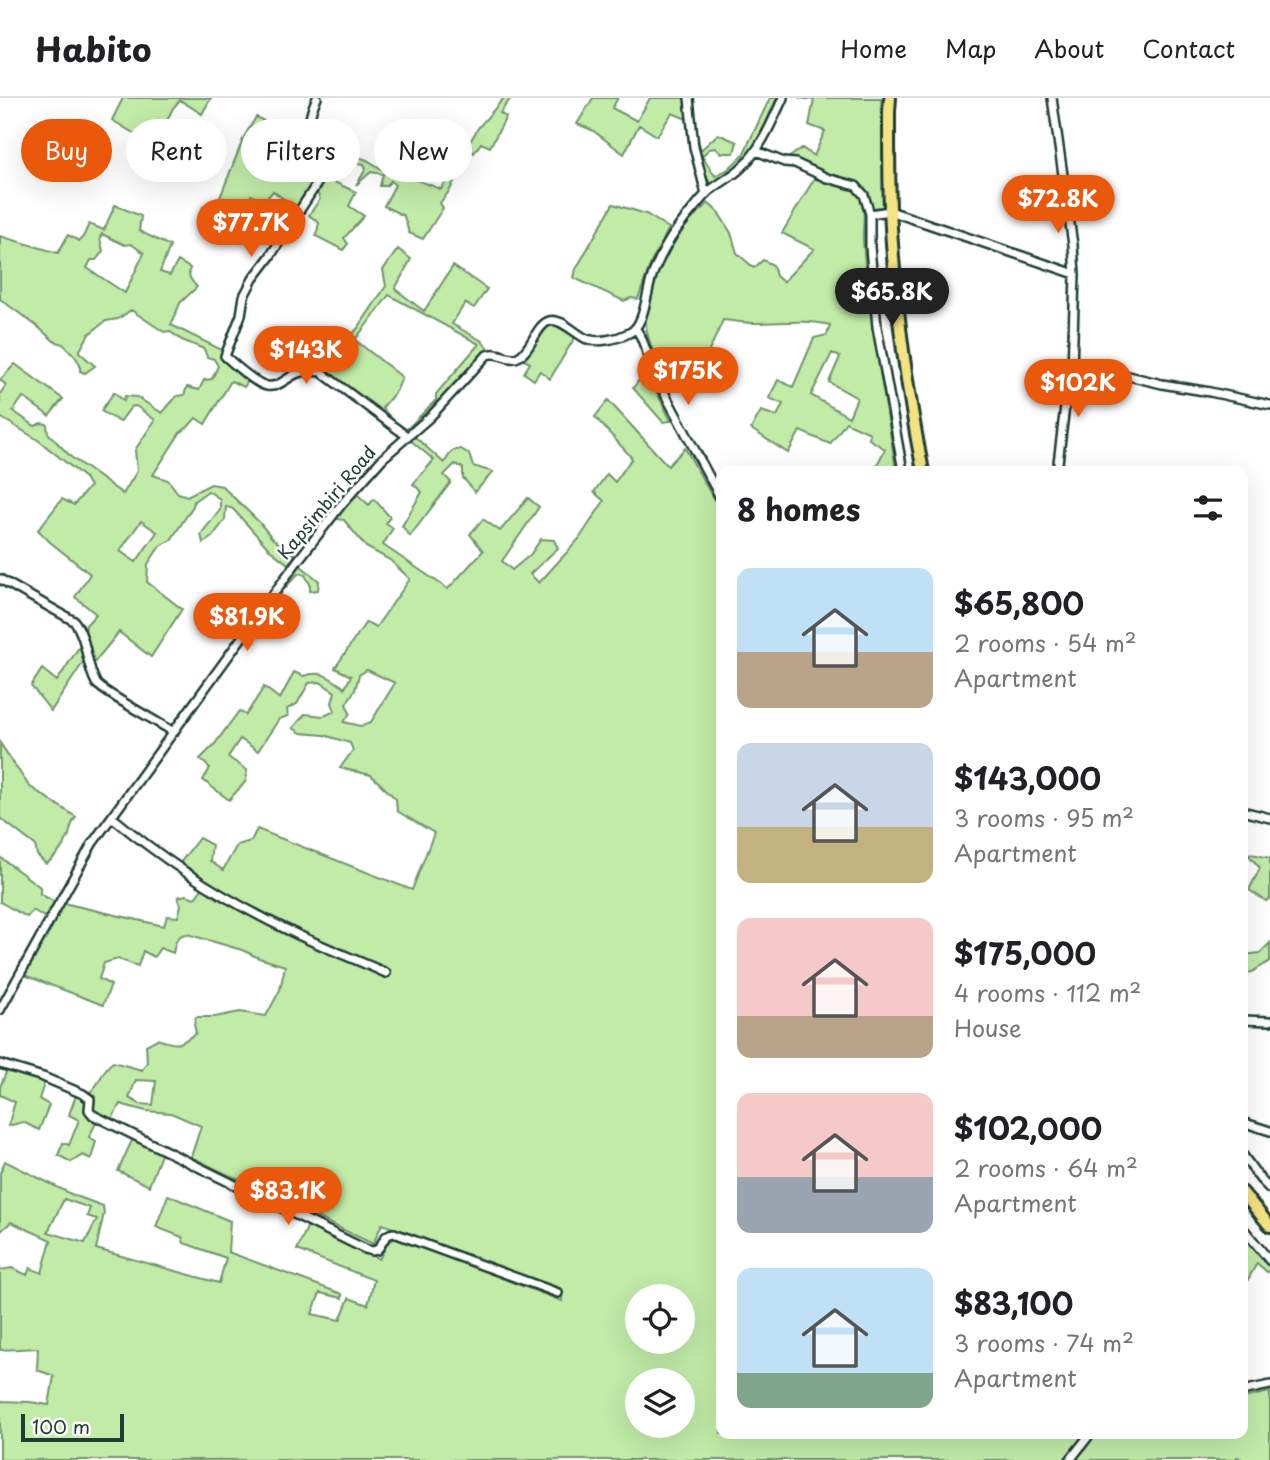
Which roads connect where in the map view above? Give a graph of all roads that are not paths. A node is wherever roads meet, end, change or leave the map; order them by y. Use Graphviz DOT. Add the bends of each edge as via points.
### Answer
graph roads {
  1 [pos="317,98"];
  2 [pos="689,98"];
  3 [pos="783,98"];
  4 [pos="890,98"];
  5 [pos="1052,98"];
  6 [pos="756,151"];
  7 [pos="706,194"];
  8 [pos="890,211"];
  9 [pos="870,214"];
  10 [pos="1075,274"];
  11 [pos="636,329"];
  12 [pos="1072,370"];
  13 [pos="1270,405"];
  14 [pos="408,437"];
  15 [pos="917,440"];
  16 [pos="899,444"];
  17 [pos="902,466"];
  18 [pos="922,466"];
  19 [pos="1058,466"];
  20 [pos="716,490"];
  21 [pos="0,579"];
  22 [pos="174,732"];
  23 [pos="1248,812"];
  24 [pos="112,817"];
  25 [pos="1270,818"];
  26 [pos="386,973"];
  27 [pos="0,1010"];
  28 [pos="1248,1020"];
  29 [pos="1270,1021"];
  30 [pos="0,1065"];
  31 [pos="1248,1124"];
  32 [pos="1270,1131"];
  33 [pos="1248,1162"];
  34 [pos="1270,1189"];
  35 [pos="1248,1207"];
  36 [pos="1269,1221"];
  37 [pos="1248,1234"];
  38 [pos="1270,1261"];
  39 [pos="558,1293"];
  40 [pos="1270,1385"];
  41 [pos="1248,1390"];
  42 [pos="1086,1439"];
  43 [pos="1069,1460"];
  1 -- 14 [label="street" via="306,141 318,182 253,279 225,356 266,386 300,373 321,372"];
  2 -- 7 [label="street" via="694,147"];
  3 -- 6 [label="street"];
  4 -- 8 [label="highway"];
  5 -- 10 [label="street"];
  6 -- 7 [label="street"];
  6 -- 9 [label="street" via="856,186"];
  7 -- 11 [label="street" via="665,246"];
  8 -- 9 [label="street"];
  8 -- 10 [label="street"];
  8 -- 15 [label="highway"];
  9 -- 16 [label="street" via="877,327"];
  10 -- 12 [label="street"];
  11 -- 14 [label="street, Kapsimbiri Road" via="594,340 557,321 546,322 518,357 487,355"];
  11 -- 20 [label="street"];
  12 -- 13 [label="street" via="1099,369"];
  12 -- 19 [label="street"];
  14 -- 22 [label="street, Kapsimbiri Road" via="341,505"];
  15 -- 16 [label="street"];
  15 -- 18 [label="highway"];
  16 -- 17 [label="street"];
  21 -- 22 [label="street" via="74,621 101,688"];
  22 -- 24 [label="street, Kapsimbiri Road"];
  23 -- 25 [label="street"];
  24 -- 26 [label="street" via="219,893"];
  24 -- 27 [label="street, Kapsimbiri Road" via="86,854"];
  28 -- 29 [label="street"];
  30 -- 39 [label="street" via="83,1094 90,1099 93,1115 365,1249 377,1250 385,1237 394,1233"];
  31 -- 32 [label="street"];
  33 -- 34 [label="street"];
  35 -- 36 [label="highway"];
  37 -- 38 [label="street"];
  40 -- 41 [label="street"];
  42 -- 43 [label="street"];
}
